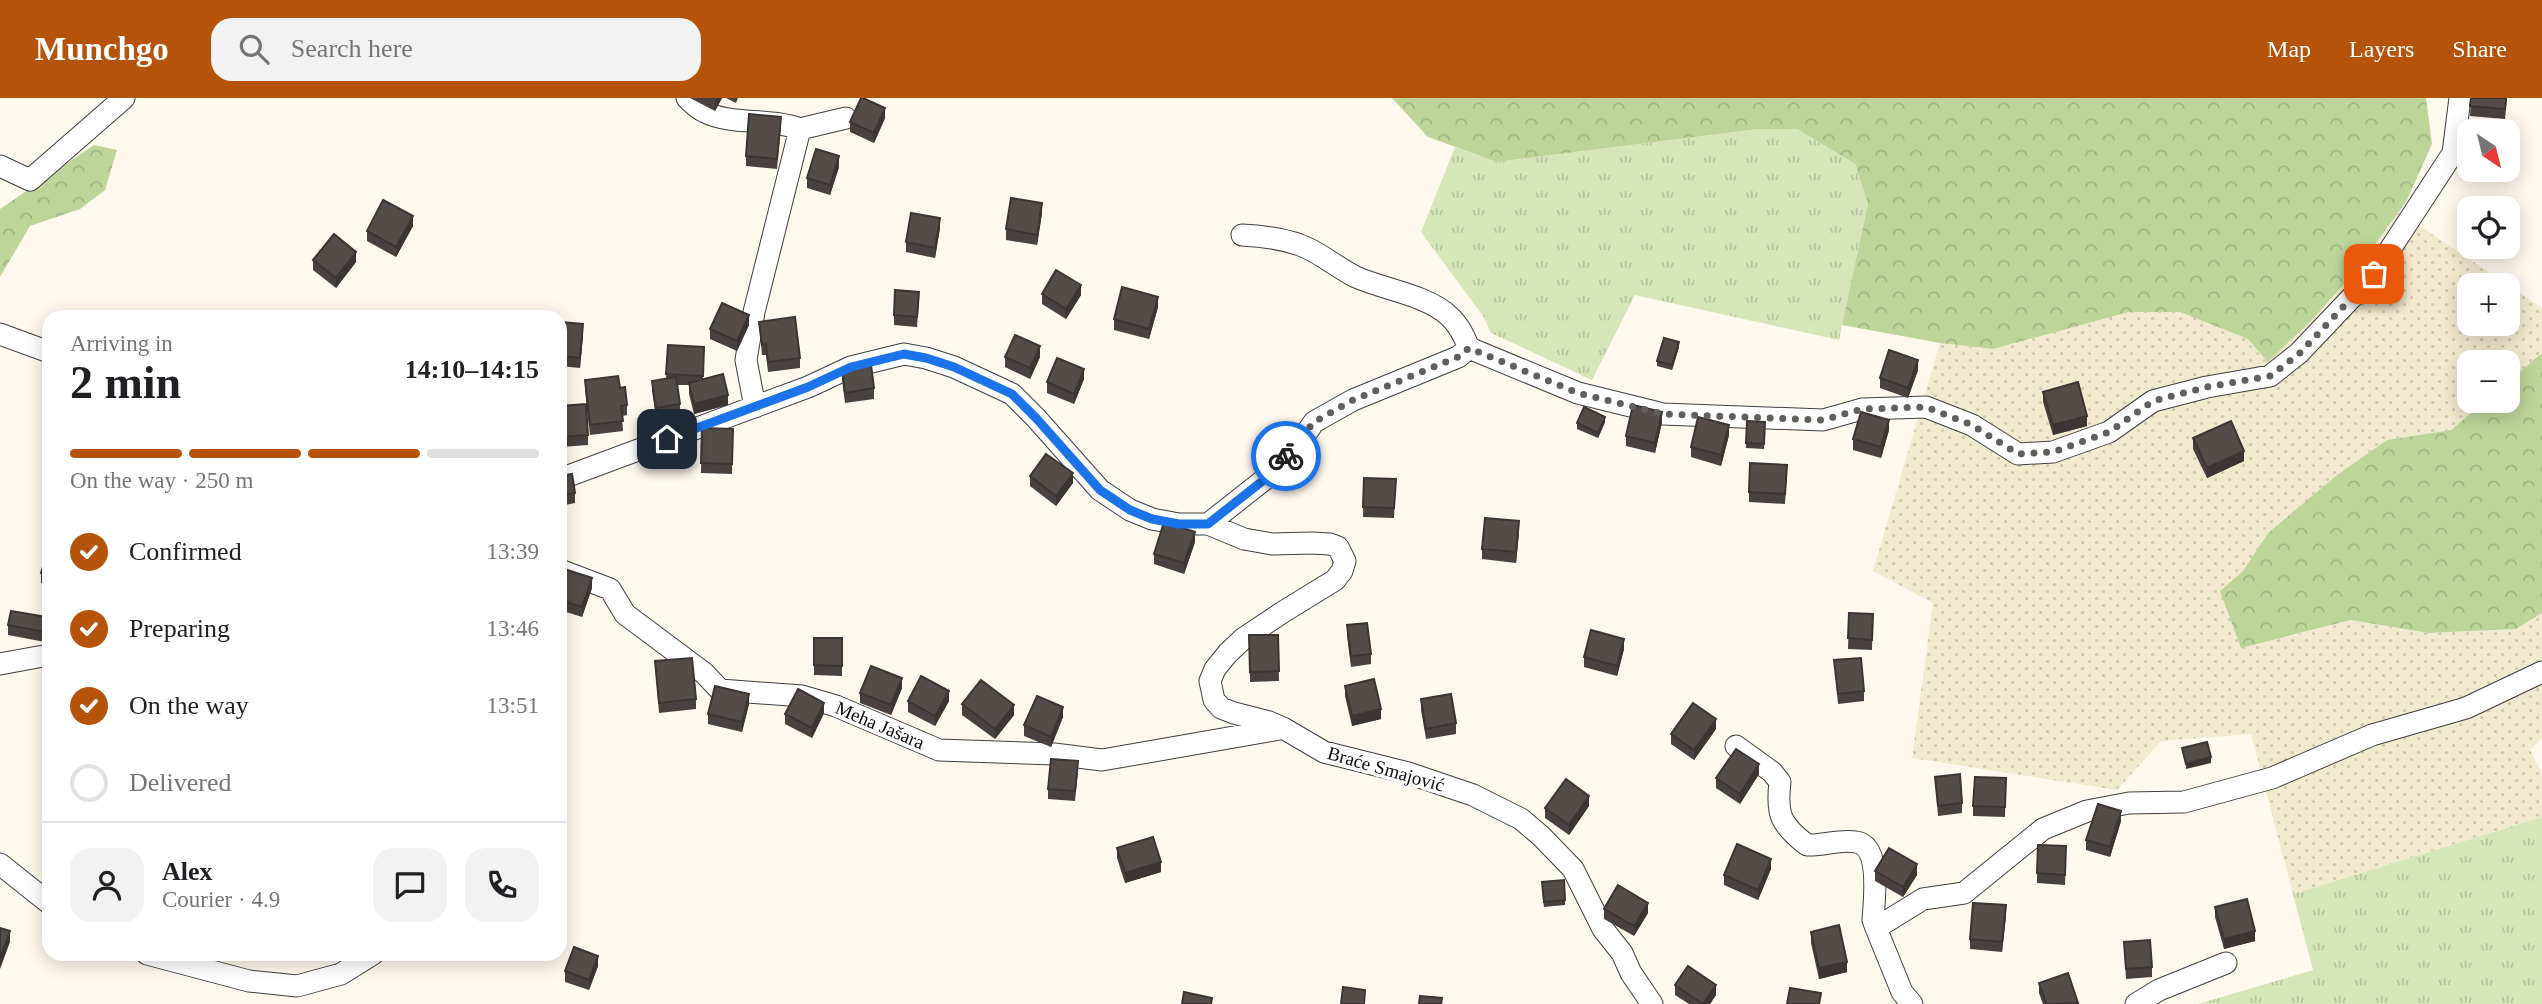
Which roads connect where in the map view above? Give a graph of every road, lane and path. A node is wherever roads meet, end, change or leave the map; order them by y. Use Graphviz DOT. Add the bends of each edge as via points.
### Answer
graph roads {
  1 [pos="124,98"];
  2 [pos="687,98"];
  3 [pos="2460,98"];
  4 [pos="846,118"];
  5 [pos="800,129"];
  6 [pos="0,166"];
  7 [pos="1242,235"];
  8 [pos="0,334"];
  9 [pos="1469,348"];
  10 [pos="42,349"];
  11 [pos="755,407"];
  12 [pos="567,476"];
  13 [pos="1208,524"];
  14 [pos="567,573"];
  15 [pos="42,656"];
  16 [pos="0,663"];
  17 [pos="2542,672"];
  18 [pos="1283,728"];
  19 [pos="1736,746"];
  20 [pos="0,864"];
  21 [pos="42,897"];
  22 [pos="1876,928"];
  23 [pos="173,961"];
  24 [pos="362,961"];
  25 [pos="2226,963"];
  26 [pos="1652,1004"];
  27 [pos="1912,1004"];
  28 [pos="2136,1004"];
  1 -- 6 [label="street" via="30,180"];
  2 -- 5 [label="street" via="706,113"];
  3 -- 9 [label="street" via="2453,153 2374,274 2299,354 2270,376 2153,401 2109,432 2053,452 2018,454 1972,425 1926,407 1862,409 1823,420 1663,414 1578,393"];
  4 -- 5 [label="street"];
  5 -- 11 [label="street" via="746,360"];
  7 -- 9 [label="street" via="1274,237 1304,246 1354,276 1429,302 1449,316"];
  8 -- 10 [label="street"];
  9 -- 13 [label="street" via="1314,422 1265,479"];
  11 -- 12 [label="street"];
  11 -- 13 [label="street" via="874,359 904,354 926,358 1012,394 1100,490 1130,510 1179,524"];
  13 -- 18 [label="street, Braće Smajović" via="1244,539 1272,544 1330,544 1338,547 1345,561 1335,580 1244,638 1215,669 1210,681 1221,708"];
  14 -- 18 [label="street, Meha Jašara" via="610,589 625,614 720,690 802,696 939,750 1102,760"];
  15 -- 16 [label="street"];
  17 -- 22 [label="street" via="2466,708 2372,736 2272,778 2184,802 2129,803 2087,811 2043,829 1965,893 1923,899"];
  18 -- 26 [label="street, Braće Smajović" via="1324,752 1473,795 1521,819 1573,869 1603,929"];
  19 -- 22 [label="street" via="1780,782 1778,799 1787,830 1807,845 1858,842 1867,848 1873,859"];
  20 -- 21 [label="street"];
  22 -- 27 [label="street" via="1902,992"];
  23 -- 24 [label="street" via="249,981 297,986 341,974"];
  25 -- 28 [label="street"];
}
